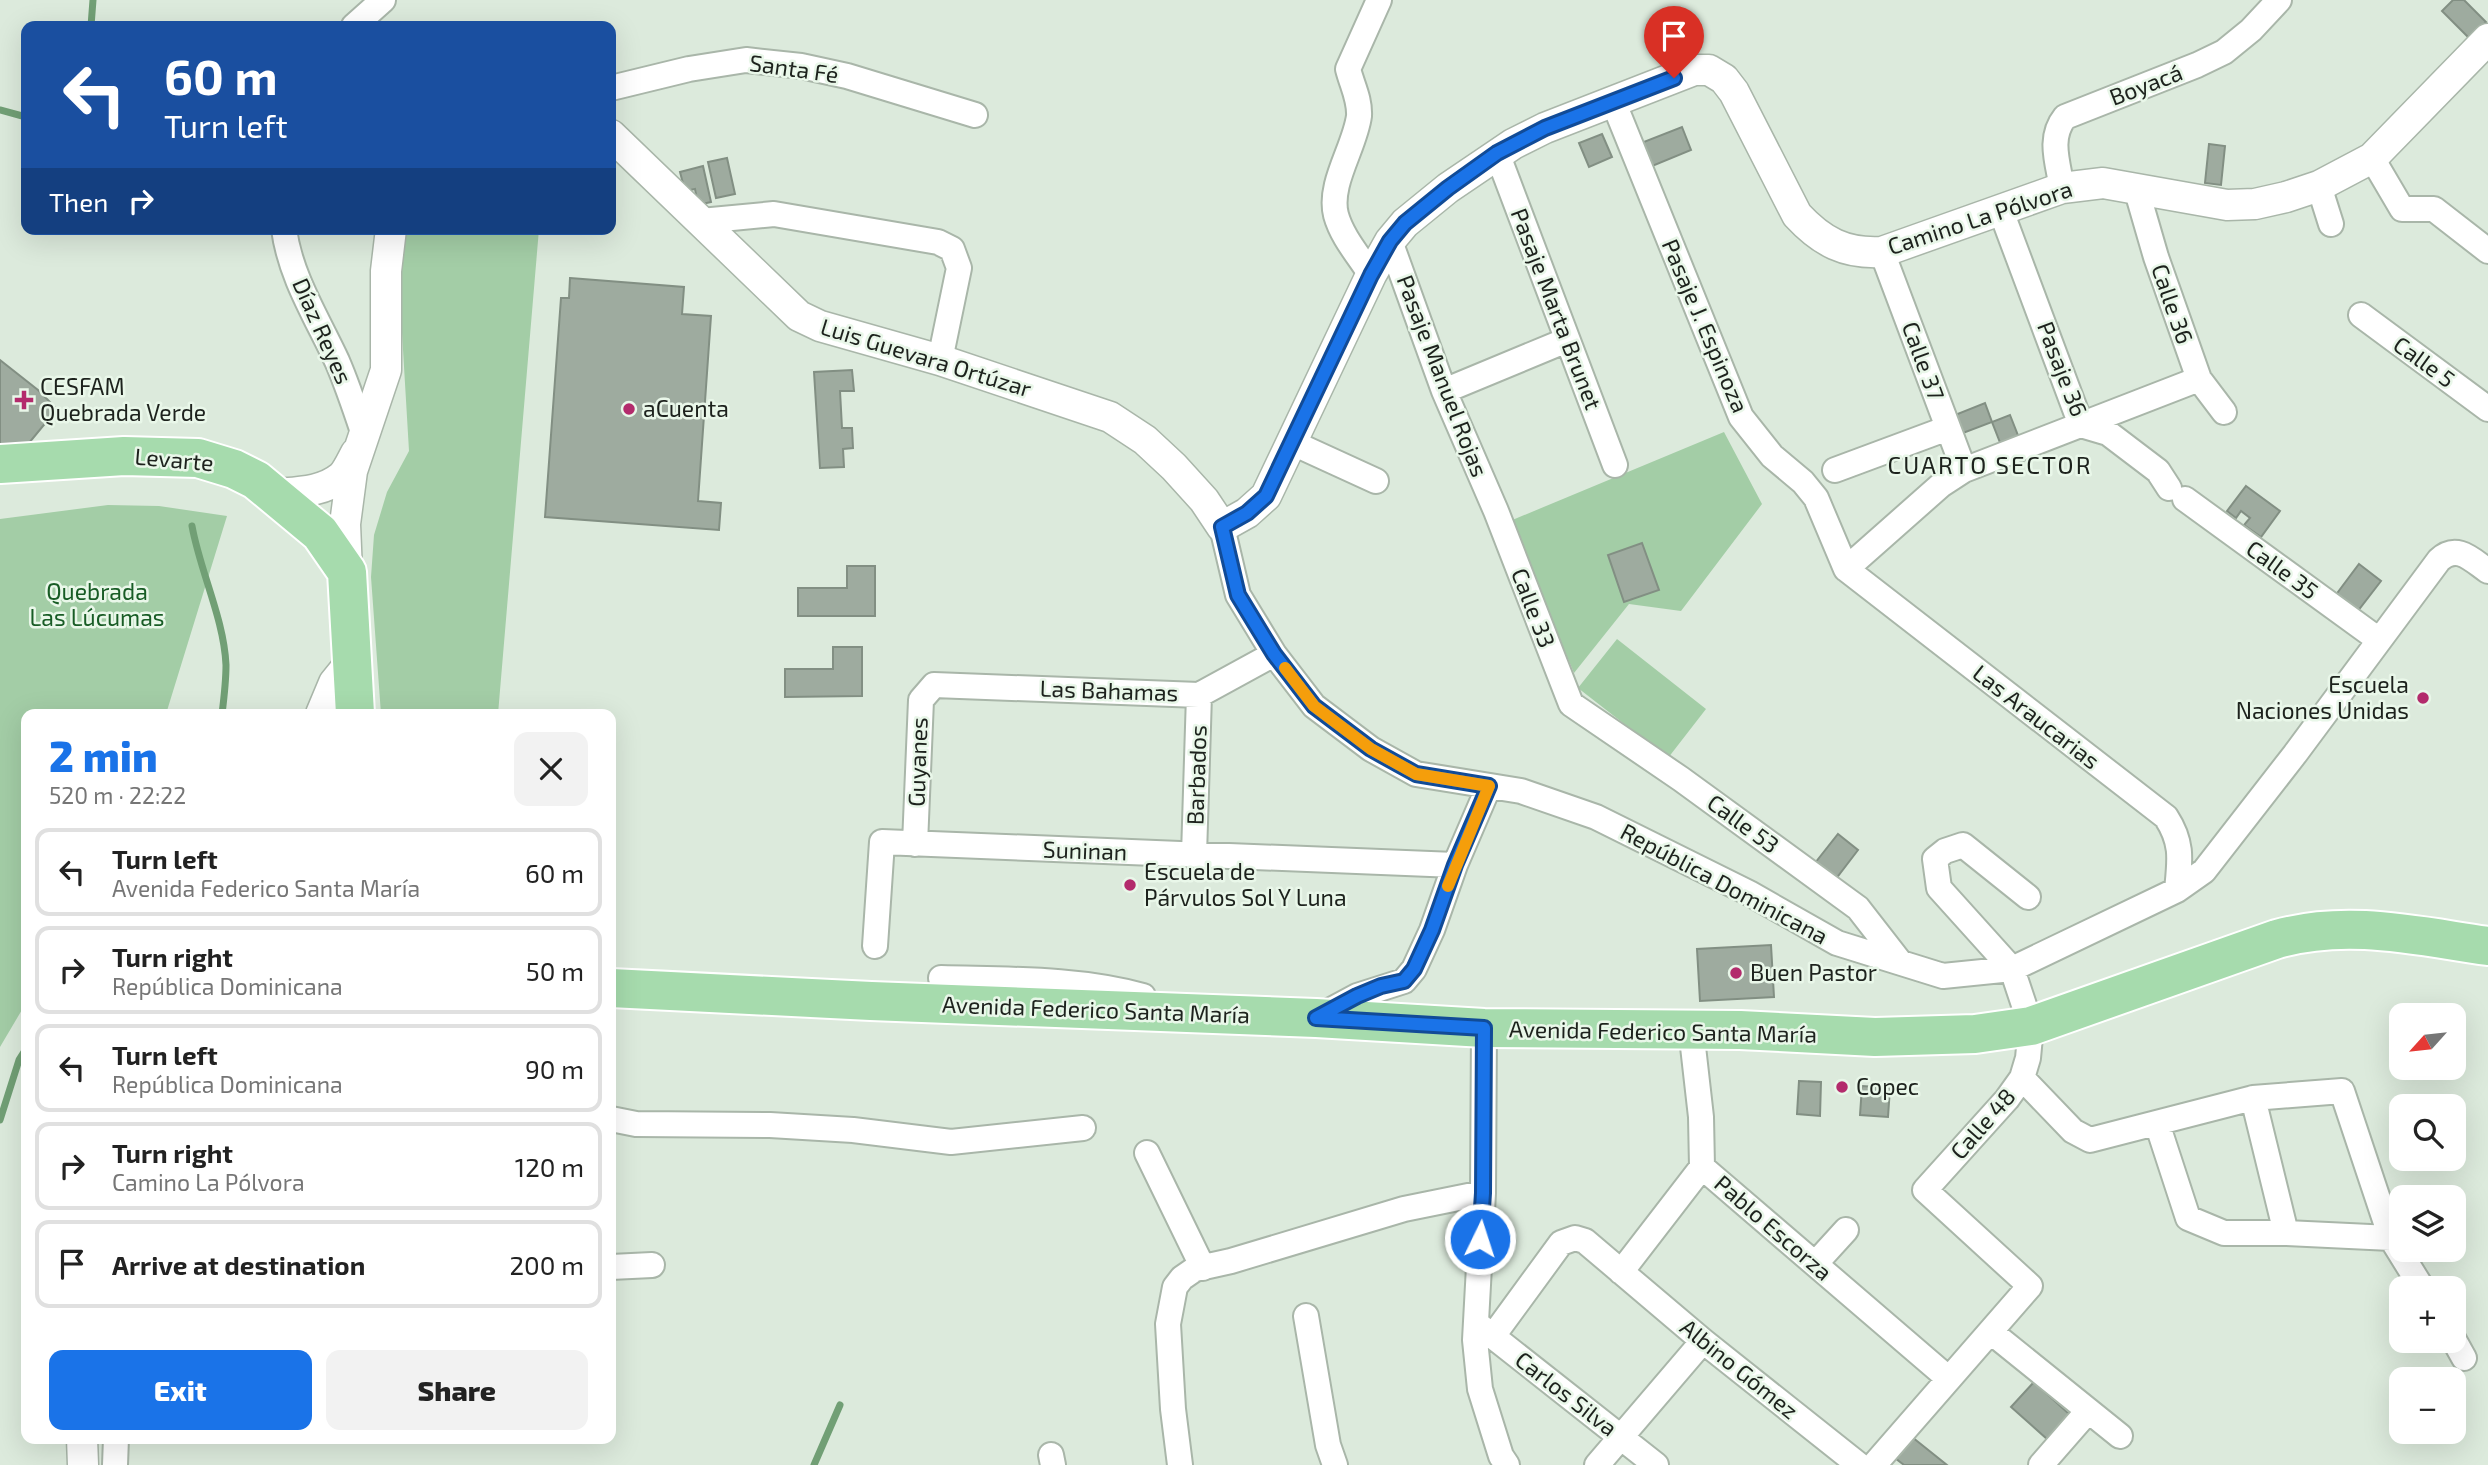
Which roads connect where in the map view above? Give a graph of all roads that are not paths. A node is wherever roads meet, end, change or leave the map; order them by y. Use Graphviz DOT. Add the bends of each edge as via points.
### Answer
graph roads {
  1 [pos="383,0"];
  2 [pos="1379,0"];
  3 [pos="2279,0"];
  4 [pos="360,21"];
  5 [pos="2488,39"];
  6 [pos="616,87"];
  7 [pos="1612,101"];
  8 [pos="975,115"];
  9 [pos="616,140"];
  10 [pos="1497,153"];
  11 [pos="2372,158"];
  12 [pos="2319,186"];
  13 [pos="2062,188"];
  14 [pos="2136,188"];
  15 [pos="2001,211"];
  16 [pos="701,221"];
  17 [pos="2331,224"];
  18 [pos="285,235"];
  19 [pos="390,235"];
  20 [pos="1390,241"];
  21 [pos="2488,251"];
  22 [pos="1882,252"];
  23 [pos="1371,275"];
  24 [pos="2361,315"];
  25 [pos="1567,340"];
  26 [pos="940,360"];
  27 [pos="2199,379"];
  28 [pos="1444,391"];
  29 [pos="2488,410"];
  30 [pos="2224,412"];
  31 [pos="2081,425"];
  32 [pos="1948,428"];
  33 [pos="360,442"];
  34 [pos="1293,443"];
  35 [pos="0,464"];
  36 [pos="1615,466"];
  37 [pos="1835,470"];
  38 [pos="1964,470"];
  39 [pos="1376,481"];
  40 [pos="2177,493"];
  41 [pos="276,494"];
  42 [pos="1496,512"];
  43 [pos="1222,527"];
  44 [pos="1846,569"];
  45 [pos="2488,571"];
  46 [pos="347,572"];
  47 [pos="2379,640"];
  48 [pos="1274,654"];
  49 [pos="351,662"];
  50 [pos="934,685"];
  51 [pos="1199,695"];
  52 [pos="1571,704"];
  53 [pos="323,709"];
  54 [pos="355,709"];
  55 [pos="1489,786"];
  56 [pos="915,844"];
  57 [pos="1194,855"];
  58 [pos="1455,865"];
  59 [pos="2177,891"];
  60 [pos="2028,897"];
  61 [pos="875,946"];
  62 [pos="2488,946"];
  63 [pos="1900,962"];
  64 [pos="2012,969"];
  65 [pos="941,978"];
  66 [pos="616,988"];
  67 [pos="1146,1012"];
  68 [pos="1316,1018"];
  69 [pos="2031,1026"];
  70 [pos="1484,1028"];
  71 [pos="1692,1029"];
  72 [pos="2022,1078"];
  73 [pos="2253,1098"];
  74 [pos="616,1120"];
  75 [pos="2157,1123"];
  76 [pos="1083,1128"];
  77 [pos="1147,1153"];
  78 [pos="1702,1167"];
  79 [pos="1483,1193"];
  80 [pos="1846,1230"];
  81 [pos="2389,1232"];
  82 [pos="2286,1233"];
  83 [pos="2389,1238"];
  84 [pos="1815,1264"];
  85 [pos="652,1265"];
  86 [pos="616,1266"];
  87 [pos="1203,1268"];
  88 [pos="1621,1272"];
  89 [pos="1307,1316"];
  90 [pos="1484,1329"];
  91 [pos="1991,1332"];
  92 [pos="1703,1341"];
  93 [pos="1949,1379"];
  94 [pos="2088,1410"];
  95 [pos="1620,1436"];
  96 [pos="2120,1436"];
  97 [pos="82,1444"];
  98 [pos="116,1444"];
  99 [pos="83,1465"];
  100 [pos="115,1465"];
  101 [pos="1180,1465"];
  102 [pos="1335,1465"];
  103 [pos="1507,1465"];
  104 [pos="1597,1465"];
  105 [pos="1656,1465"];
  106 [pos="1859,1465"];
  107 [pos="1874,1465"];
  108 [pos="2041,1465"];
  1 -- 4 [label="street"];
  2 -- 23 [label="street" via="1348,69 1359,116 1335,194 1340,228"];
  3 -- 13 [label="street, Boyacá" via="2224,52 2065,117 2055,136"];
  5 -- 11 [label="street, Camino La Pólvora"];
  6 -- 8 [label="street, Santa Fé" via="746,60 847,76"];
  7 -- 10 [label="street, Camino La Pólvora"];
  7 -- 22 [label="street, Camino La Pólvora" via="1694,70 1709,70 1734,92 1797,215 1807,226 1845,249"];
  7 -- 44 [label="street, Pasaje J. Espinoza" via="1741,417 1772,456 1816,498"];
  9 -- 16 [label="street, Luis Guevara Ortúzar"];
  10 -- 20 [label="street, Camino La Pólvora" via="1405,223"];
  10 -- 25 [label="street, Pasaje Marta Brunet"];
  11 -- 12 [label="street, Camino La Pólvora"];
  11 -- 21 [label="street" via="2402,209 2434,209"];
  12 -- 14 [label="street, Camino La Pólvora" via="2265,202 2227,205"];
  12 -- 17 [label="street"];
  13 -- 14 [label="street, Camino La Pólvora" via="2104,183"];
  13 -- 15 [label="street, Camino La Pólvora"];
  14 -- 27 [label="street, Calle 36"];
  15 -- 22 [label="street, Camino La Pólvora"];
  15 -- 31 [label="street, Pasaje 36"];
  16 -- 26 [label="street, Luis Guevara Ortúzar" via="799,316"];
  16 -- 26 [label="street" via="774,214 938,242 952,249 959,268"];
  18 -- 33 [label="street, Díaz Reyes" via="297,276 348,387"];
  19 -- 33 [label="street" via="386,370"];
  20 -- 23 [label="street, Camino La Pólvora"];
  20 -- 28 [label="street, Pasaje Manuel Rojas"];
  22 -- 32 [label="street, Calle 37"];
  23 -- 34 [label="street, Camino La Pólvora"];
  24 -- 29 [label="street, Calle 5"];
  25 -- 28 [label="street"];
  25 -- 36 [label="street, Pasaje Marta Brunet"];
  26 -- 43 [label="street, Luis Guevara Ortúzar" via="1110,416 1146,439 1204,500"];
  27 -- 30 [label="street, Calle 36"];
  27 -- 31 [label="street"];
  28 -- 42 [label="street, Pasaje Manuel Rojas"];
  31 -- 38 [label="street"];
  31 -- 40 [label="street, Pasaje 36" via="2108,433 2158,471"];
  32 -- 37 [label="street"];
  32 -- 38 [label="street, Calle 37"];
  33 -- 41 [label="street" via="342,476 309,492"];
  33 -- 46 [label="street" via="345,524"];
  34 -- 39 [label="street"];
  34 -- 43 [label="street, Camino La Pólvora" via="1266,496"];
  35 -- 41 [label="main road, Levarte" via="124,456 198,458 234,469"];
  38 -- 44 [label="street"];
  40 -- 47 [label="street, Calle 35"];
  41 -- 46 [label="main road, Levarte" via="320,533"];
  42 -- 52 [label="street, Calle 33"];
  43 -- 48 [label="street, República Dominicana" via="1238,595"];
  44 -- 59 [label="street, Las Araucarias" via="2166,817 2177,834"];
  45 -- 47 [label="street, República Dominicana" via="2460,552 2450,552 2439,559"];
  46 -- 49 [label="main road"];
  47 -- 59 [label="street, República Dominicana" via="2204,871"];
  48 -- 51 [label="street, Las Bahamas"];
  48 -- 55 [label="street, República Dominicana" via="1314,706 1371,749 1416,774"];
  49 -- 53 [label="street" via="334,683"];
  49 -- 54 [label="main road"];
  50 -- 51 [label="street, Las Bahamas"];
  50 -- 56 [label="street, Guyanes" via="921,700"];
  51 -- 57 [label="street, Barbados"];
  52 -- 63 [label="street, Calle 53" via="1858,908"];
  55 -- 58 [label="street"];
  55 -- 63 [label="street, República Dominicana" via="1521,791 1596,817 1749,893 1837,943"];
  56 -- 57 [label="street, Suninan"];
  56 -- 61 [label="street, Suninan" via="882,842"];
  57 -- 58 [label="street, Suninan"];
  58 -- 68 [label="street" via="1432,930 1404,981 1357,996"];
  59 -- 64 [label="street, República Dominicana"];
  60 -- 64 [label="street" via="1963,845 1935,859 1939,888"];
  62 -- 69 [label="main road, Avenida Federico Santa María" via="2355,928 2307,932"];
  63 -- 64 [label="street, República Dominicana" via="1943,976"];
  64 -- 69 [label="street, Calle 48"];
  65 -- 67 [label="street" via="1115,988 1143,996"];
  66 -- 67 [label="main road, Avenida Federico Santa María"];
  67 -- 68 [label="main road, Avenida Federico Santa María"];
  68 -- 70 [label="main road, Avenida Federico Santa María"];
  69 -- 71 [label="main road, Avenida Federico Santa María" via="1975,1034 1875,1037"];
  69 -- 72 [label="street, Calle 48"];
  70 -- 71 [label="main road, Avenida Federico Santa María"];
  70 -- 79 [label="street"];
  71 -- 78 [label="street, Pablo Escorza"];
  72 -- 75 [label="street" via="2073,1131 2090,1140"];
  72 -- 91 [label="street, Calle 48" via="1925,1190 2030,1286"];
  73 -- 75 [label="street"];
  73 -- 81 [label="street" via="2342,1091"];
  73 -- 82 [label="street"];
  74 -- 76 [label="street" via="853,1130 951,1142"];
  75 -- 82 [label="street" via="2188,1218 2224,1233"];
  77 -- 87 [label="street"];
  78 -- 84 [label="street, Pablo Escorza"];
  78 -- 88 [label="street"];
  79 -- 87 [label="street" via="1404,1209"];
  79 -- 90 [label="street"];
  80 -- 84 [label="street"];
  82 -- 83 [label="street"];
  84 -- 93 [label="street, Pablo Escorza"];
  85 -- 86 [label="street"];
  87 -- 101 [label="street" via="1182,1278 1175,1287 1168,1324"];
  88 -- 90 [label="street, Albino Gómez" via="1585,1241 1575,1238 1561,1243"];
  88 -- 92 [label="street, Albino Gómez"];
  89 -- 102 [label="street"];
  90 -- 95 [label="street, Carlos Silva"];
  90 -- 103 [label="street" via="1480,1389"];
  91 -- 93 [label="street"];
  91 -- 94 [label="street"];
  92 -- 95 [label="street"];
  92 -- 106 [label="street, Albino Gómez"];
  93 -- 107 [label="street"];
  94 -- 96 [label="street"];
  94 -- 108 [label="street"];
  95 -- 104 [label="street"];
  95 -- 105 [label="street, Carlos Silva"];
  97 -- 99 [label="street"];
  98 -- 100 [label="street"];
}
